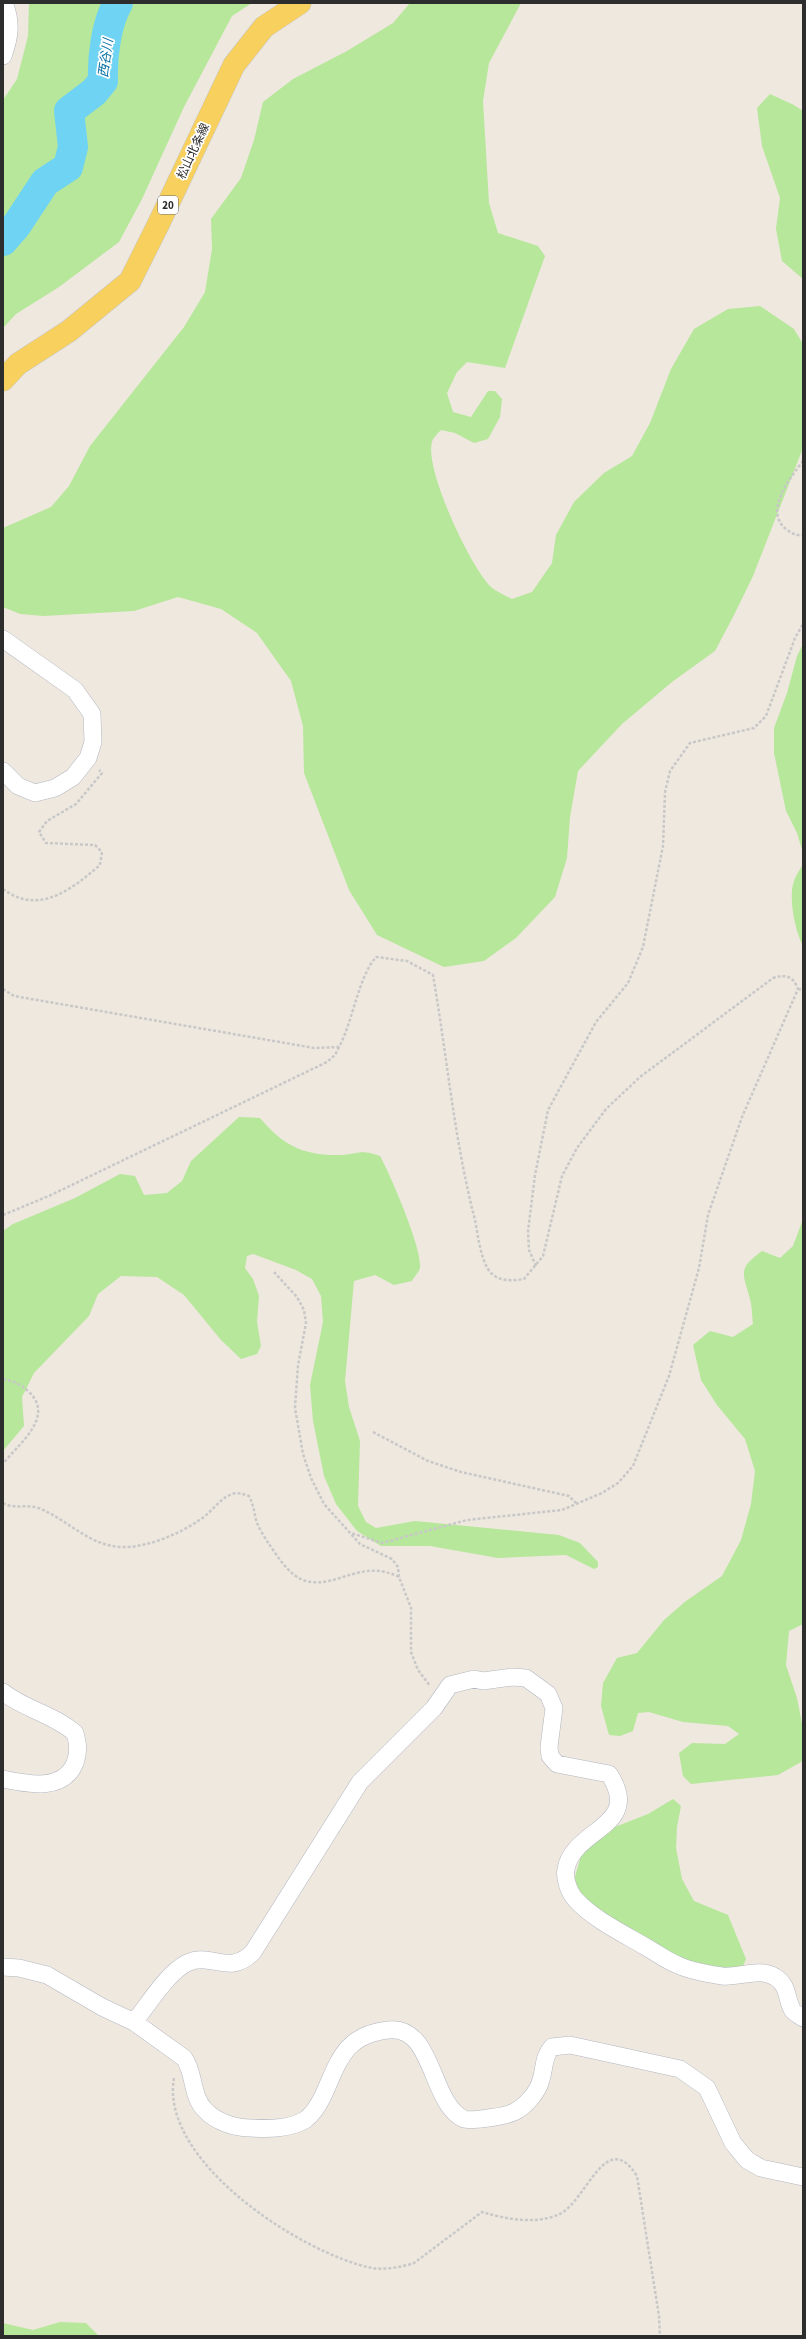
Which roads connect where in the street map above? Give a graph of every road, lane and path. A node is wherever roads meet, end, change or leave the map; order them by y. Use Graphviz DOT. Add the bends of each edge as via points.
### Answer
graph roads {
  1 [pos="4,3"];
  2 [pos="300,3"];
  3 [pos="3,56"];
  4 [pos="3,380"];
  5 [pos="803,461"];
  6 [pos="803,535"];
  7 [pos="803,624"];
  8 [pos="3,639"];
  9 [pos="88,758"];
  10 [pos="3,771"];
  11 [pos="3,889"];
  12 [pos="3,989"];
  13 [pos="798,989"];
  14 [pos="803,990"];
  15 [pos="339,1047"];
  16 [pos="3,1215"];
  17 [pos="536,1266"];
  18 [pos="274,1272"];
  19 [pos="3,1379"];
  20 [pos="373,1432"];
  21 [pos="3,1464"];
  22 [pos="3,1503"];
  23 [pos="576,1503"];
  24 [pos="351,1533"];
  25 [pos="399,1578"];
  26 [pos="3,1692"];
  27 [pos="443,1693"];
  28 [pos="3,1779"];
  29 [pos="3,1967"];
  30 [pos="803,2018"];
  31 [pos="134,2022"];
  32 [pos="184,2058"];
  33 [pos="803,2177"];
  34 [pos="660,2336"];
  1 -- 3 [label="street" via="9,15 9,38"];
  2 -- 4 [label="main road, 松山北条線 / 20" via="264,27 234,65 130,281 69,331 18,364"];
  5 -- 6 [label="path" via="778,502 783,527 792,534"];
  7 -- 17 [label="path" via="795,638 766,716 754,728 690,743 670,771 666,792 663,846 643,947 628,983 596,1022 548,1110 535,1175 528,1231 529,1250"];
  8 -- 9 [label="street" via="80,696 92,714 93,742"];
  9 -- 10 [label="street" via="73,777 55,788 35,793 18,786"];
  9 -- 11 [label="path" via="102,773 76,804 47,821 39,832 46,843 95,844 102,852 100,866 79,883 50,899 28,901"];
  12 -- 15 [label="path" via="14,996 314,1048"];
  13 -- 14 [label="path"];
  13 -- 17 [label="path" via="790,976 773,978 640,1077 606,1109 576,1148 562,1176 543,1256"];
  13 -- 23 [label="path" via="742,1117 708,1215 699,1268 669,1376 633,1466 618,1483 602,1493"];
  15 -- 16 [label="path" via="327,1062 51,1195"];
  15 -- 17 [label="path" via="348,1030 368,966 376,957 407,961 434,974 459,1153 488,1270 497,1278 511,1281 524,1279"];
  18 -- 24 [label="path" via="297,1297 304,1310 306,1323 298,1365 296,1408 303,1454 324,1504"];
  19 -- 21 [label="path" via="22,1385 32,1395 38,1409 35,1426"];
  20 -- 23 [label="path" via="428,1461 461,1472 568,1496"];
  22 -- 25 [label="path" via="15,1507 27,1505 40,1508 85,1537 105,1545 136,1546 156,1542 177,1533 202,1518 231,1494 240,1493 249,1496 254,1505 257,1523 278,1556 295,1575 306,1581 322,1581 366,1570 388,1572"];
  23 -- 24 [label="path" via="562,1510 467,1520 382,1543"];
  24 -- 25 [label="path" via="360,1544 392,1559 398,1567"];
  25 -- 27 [label="path" via="411,1608 410,1652 427,1684"];
  26 -- 28 [label="street" via="11,1699 66,1725 75,1733 78,1755 72,1771 57,1782 42,1784"];
  27 -- 30 [label="street" via="450,1685 462,1680 483,1681 512,1677 526,1678 548,1694 554,1708 550,1756 557,1764 609,1774 616,1785 619,1798 617,1810 607,1823 579,1846 570,1857 565,1870 567,1883 575,1900 607,1924 678,1966 723,1976 762,1972 776,1977 785,1986 794,2011"];
  27 -- 31 [label="street" via="434,1708 360,1782 245,1961 236,1964 189,1962 176,1970"];
  29 -- 31 [label="street" via="47,1975 102,2007"];
  31 -- 32 [label="street"];
  32 -- 33 [label="street" via="189,2065 195,2092 204,2109 216,2119 242,2128 268,2129 305,2120 319,2104 342,2053 352,2043 371,2034 402,2030 412,2036 425,2054 448,2105 464,2119 481,2119 515,2112 527,2103 541,2081 546,2054 552,2047 570,2045 680,2069 707,2088 733,2143 747,2160 761,2168"];
  32 -- 34 [label="path" via="174,2078 172,2095 185,2133 198,2156 229,2188 293,2236 339,2258 374,2268 402,2267 414,2263 482,2212 505,2218 524,2219 545,2219 560,2214 573,2204 602,2165 612,2158 625,2161 637,2176"];
}
